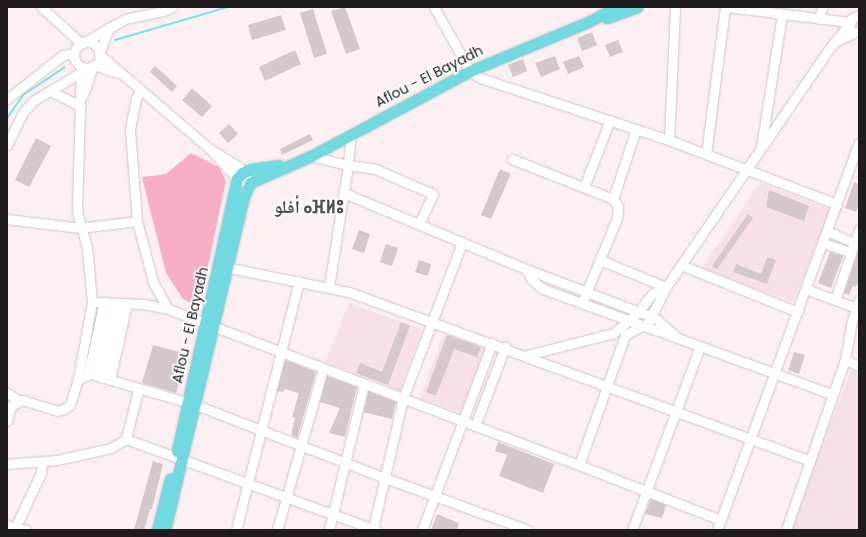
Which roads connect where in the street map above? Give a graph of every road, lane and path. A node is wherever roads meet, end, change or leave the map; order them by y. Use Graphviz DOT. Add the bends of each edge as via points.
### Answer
graph roads {
  1 [pos="41,7"];
  2 [pos="172,7"];
  3 [pos="434,7"];
  4 [pos="616,7"];
  5 [pos="637,7"];
  6 [pos="675,7"];
  7 [pos="725,7"];
  8 [pos="728,7"];
  9 [pos="822,7"];
  10 [pos="859,8"];
  11 [pos="782,14"];
  12 [pos="819,19"];
  13 [pos="853,19"];
  14 [pos="588,22"];
  15 [pos="109,28"];
  16 [pos="858,33"];
  17 [pos="82,43"];
  18 [pos="829,48"];
  19 [pos="74,53"];
  20 [pos="99,53"];
  21 [pos="94,66"];
  22 [pos="81,69"];
  23 [pos="470,71"];
  24 [pos="121,74"];
  25 [pos="50,91"];
  26 [pos="141,91"];
  27 [pos="82,96"];
  28 [pos="7,99"];
  29 [pos="82,106"];
  30 [pos="610,120"];
  31 [pos="636,129"];
  32 [pos="351,134"];
  33 [pos="669,140"];
  34 [pos="859,143"];
  35 [pos="7,145"];
  36 [pos="760,150"];
  37 [pos="706,154"];
  38 [pos="311,156"];
  39 [pos="512,159"];
  40 [pos="288,165"];
  41 [pos="348,165"];
  42 [pos="747,169"];
  43 [pos="241,175"];
  44 [pos="250,183"];
  45 [pos="584,187"];
  46 [pos="344,193"];
  47 [pos="613,199"];
  48 [pos="837,204"];
  49 [pos="7,219"];
  50 [pos="138,221"];
  51 [pos="419,224"];
  52 [pos="80,228"];
  53 [pos="859,229"];
  54 [pos="827,231"];
  55 [pos="462,242"];
  56 [pos="823,243"];
  57 [pos="854,243"];
  58 [pos="850,252"];
  59 [pos="600,260"];
  60 [pos="681,265"];
  61 [pos="223,267"];
  62 [pos="526,269"];
  63 [pos="299,281"];
  64 [pos="330,286"];
  65 [pos="666,286"];
  66 [pos="806,289"];
  67 [pos="586,293"];
  68 [pos="836,300"];
  69 [pos="92,302"];
  70 [pos="115,303"];
  71 [pos="582,303"];
  72 [pos="858,303"];
  73 [pos="168,309"];
  74 [pos="638,312"];
  75 [pos="798,312"];
  76 [pos="652,317"];
  77 [pos="630,320"];
  78 [pos="433,322"];
  79 [pos="208,325"];
  80 [pos="645,326"];
  81 [pos="676,336"];
  82 [pos="492,344"];
  83 [pos="700,346"];
  84 [pos="505,347"];
  85 [pos="553,348"];
  86 [pos="279,353"];
  87 [pos="527,355"];
  88 [pos="845,360"];
  89 [pos="551,365"];
  90 [pos="859,366"];
  91 [pos="323,368"];
  92 [pos="776,372"];
  93 [pos="99,377"];
  94 [pos="78,378"];
  95 [pos="364,384"];
  96 [pos="606,384"];
  97 [pos="138,390"];
  98 [pos="7,393"];
  99 [pos="831,394"];
  100 [pos="403,398"];
  101 [pos="18,401"];
  102 [pos="192,405"];
  103 [pos="676,413"];
  104 [pos="7,421"];
  105 [pos="463,421"];
  106 [pos="475,426"];
  107 [pos="262,432"];
  108 [pos="126,439"];
  109 [pos="751,440"];
  110 [pos="302,446"];
  111 [pos="179,458"];
  112 [pos="810,460"];
  113 [pos="344,462"];
  114 [pos="42,463"];
  115 [pos="7,464"];
  116 [pos="579,465"];
  117 [pos="385,478"];
  118 [pos="248,482"];
  119 [pos="647,491"];
  120 [pos="434,496"];
  121 [pos="288,497"];
  122 [pos="333,515"];
  123 [pos="721,520"];
  124 [pos="12,527"];
  125 [pos="26,530"];
  126 [pos="157,530"];
  127 [pos="165,530"];
  128 [pos="236,530"];
  129 [pos="277,530"];
  130 [pos="329,530"];
  131 [pos="375,530"];
  132 [pos="422,530"];
  133 [pos="528,530"];
  134 [pos="632,530"];
  135 [pos="717,530"];
  136 [pos="786,530"];
  1 -- 17 [label="street"];
  2 -- 15 [label="street" via="125,19"];
  3 -- 23 [label="street"];
  4 -- 14 [label="main road, Aflou - El Bayadh"];
  5 -- 14 [label="main road, Aflou - El Bayadh"];
  6 -- 33 [label="street"];
  7 -- 37 [label="street"];
  8 -- 11 [label="street"];
  9 -- 12 [label="street"];
  10 -- 13 [label="street"];
  11 -- 12 [label="street"];
  11 -- 36 [label="street"];
  12 -- 13 [label="street"];
  13 -- 16 [label="street" via="852,30"];
  13 -- 18 [label="street"];
  14 -- 23 [label="main road, Aflou - El Bayadh"];
  15 -- 17 [label="street"];
  15 -- 20 [label="street"];
  16 -- 18 [label="street" via="845,35"];
  17 -- 19 [label="street"];
  17 -- 20 [label="street" via="92,43"];
  18 -- 36 [label="street"];
  19 -- 22 [label="street"];
  19 -- 28 [label="street" via="63,55"];
  20 -- 21 [label="street"];
  20 -- 24 [label="street"];
  21 -- 22 [label="street"];
  21 -- 24 [label="street"];
  21 -- 27 [label="street"];
  22 -- 25 [label="street"];
  22 -- 27 [label="street"];
  23 -- 30 [label="street" via="484,80"];
  23 -- 32 [label="main road, Aflou - El Bayadh"];
  24 -- 26 [label="street"];
  25 -- 29 [label="street"];
  25 -- 35 [label="street" via="26,108"];
  26 -- 43 [label="street" via="212,150 233,162"];
  26 -- 50 [label="street" via="136,98 130,130"];
  27 -- 29 [label="street"];
  29 -- 52 [label="street" via="77,202"];
  30 -- 31 [label="street"];
  30 -- 45 [label="street"];
  31 -- 33 [label="street"];
  31 -- 47 [label="street"];
  32 -- 38 [label="main road, Aflou - El Bayadh"];
  32 -- 41 [label="street"];
  33 -- 37 [label="street"];
  34 -- 48 [label="street"];
  36 -- 42 [label="street"];
  37 -- 42 [label="street"];
  38 -- 40 [label="main road, Aflou - El Bayadh"];
  38 -- 41 [label="street"];
  39 -- 45 [label="street"];
  40 -- 43 [label="main road, Aflou - El Bayadh" via="256,167"];
  40 -- 44 [label="main road, Aflou - El Bayadh"];
  41 -- 46 [label="street"];
  41 -- 51 [label="street" via="375,169 433,194"];
  42 -- 48 [label="street"];
  42 -- 60 [label="street"];
  43 -- 44 [label="street"];
  43 -- 61 [label="main road, Aflou - El Bayadh"];
  44 -- 61 [label="main road, Aflou - El Bayadh" via="244,194"];
  45 -- 47 [label="street"];
  46 -- 51 [label="street"];
  46 -- 64 [label="street"];
  47 -- 59 [label="street" via="618,206 619,214"];
  48 -- 54 [label="street"];
  49 -- 52 [label="street"];
  50 -- 52 [label="street"];
  50 -- 73 [label="street" via="153,282"];
  51 -- 55 [label="street"];
  52 -- 69 [label="street" via="87,248"];
  53 -- 57 [label="street"];
  54 -- 56 [label="street"];
  54 -- 57 [label="street"];
  55 -- 62 [label="street"];
  55 -- 78 [label="street"];
  56 -- 58 [label="street"];
  56 -- 66 [label="street"];
  57 -- 58 [label="street"];
  58 -- 68 [label="street"];
  59 -- 65 [label="street"];
  59 -- 67 [label="street"];
  60 -- 65 [label="street"];
  60 -- 75 [label="street"];
  61 -- 63 [label="street"];
  61 -- 79 [label="main road, Aflou - El Bayadh"];
  62 -- 67 [label="street"];
  62 -- 71 [label="street" via="540,287"];
  63 -- 64 [label="street"];
  63 -- 86 [label="street"];
  64 -- 78 [label="street"];
  65 -- 74 [label="street" via="652,294"];
  65 -- 76 [label="street"];
  66 -- 68 [label="street"];
  66 -- 75 [label="street"];
  67 -- 71 [label="street"];
  67 -- 74 [label="street"];
  68 -- 72 [label="street"];
  69 -- 70 [label="street"];
  69 -- 94 [label="street"];
  70 -- 73 [label="street"];
  70 -- 93 [label="street"];
  70 -- 93 [label="street"];
  71 -- 77 [label="street"];
  72 -- 88 [label="street"];
  73 -- 79 [label="street"];
  74 -- 76 [label="street"];
  74 -- 77 [label="street"];
  75 -- 92 [label="street"];
  76 -- 80 [label="street"];
  76 -- 81 [label="street"];
  77 -- 80 [label="street"];
  77 -- 85 [label="street" via="609,335"];
  78 -- 82 [label="street"];
  78 -- 100 [label="street"];
  79 -- 86 [label="street"];
  79 -- 102 [label="main road, Aflou - El Bayadh"];
  80 -- 81 [label="street"];
  80 -- 96 [label="street" via="625,335"];
  81 -- 83 [label="street"];
  82 -- 84 [label="street"];
  82 -- 105 [label="street"];
  83 -- 92 [label="street"];
  83 -- 103 [label="street"];
  84 -- 87 [label="street"];
  84 -- 106 [label="street"];
  85 -- 87 [label="street"];
  85 -- 89 [label="street"];
  86 -- 91 [label="street"];
  86 -- 107 [label="street"];
  87 -- 89 [label="street"];
  88 -- 90 [label="street"];
  88 -- 99 [label="street"];
  89 -- 96 [label="street"];
  91 -- 95 [label="street"];
  91 -- 110 [label="street"];
  92 -- 99 [label="street"];
  92 -- 109 [label="street"];
  93 -- 94 [label="street"];
  93 -- 97 [label="street"];
  94 -- 101 [label="street" via="70,405 64,409 57,411"];
  95 -- 100 [label="street"];
  95 -- 113 [label="street"];
  96 -- 103 [label="street"];
  96 -- 116 [label="street"];
  97 -- 102 [label="street"];
  97 -- 108 [label="street"];
  98 -- 101 [label="street"];
  99 -- 112 [label="street"];
  100 -- 105 [label="street"];
  100 -- 117 [label="street"];
  101 -- 104 [label="street" via="11,406"];
  102 -- 107 [label="street"];
  102 -- 111 [label="main road, Aflou - El Bayadh"];
  103 -- 109 [label="street"];
  103 -- 119 [label="street"];
  105 -- 106 [label="street"];
  105 -- 120 [label="street"];
  106 -- 116 [label="street"];
  107 -- 110 [label="street"];
  107 -- 118 [label="street"];
  108 -- 111 [label="street"];
  108 -- 114 [label="street" via="112,448"];
  109 -- 112 [label="street"];
  109 -- 123 [label="street"];
  110 -- 113 [label="street"];
  110 -- 121 [label="street"];
  111 -- 118 [label="street"];
  111 -- 126 [label="main road, Aflou - El Bayadh"];
  111 -- 127 [label="main road, Aflou - El Bayadh"];
  112 -- 136 [label="street"];
  113 -- 117 [label="street"];
  113 -- 122 [label="street"];
  114 -- 115 [label="street"];
  114 -- 124 [label="street" via="41,473"];
  116 -- 119 [label="street"];
  117 -- 120 [label="street"];
  117 -- 131 [label="street"];
  118 -- 121 [label="street"];
  118 -- 128 [label="street"];
  119 -- 123 [label="street"];
  119 -- 134 [label="street"];
  120 -- 132 [label="street"];
  120 -- 133 [label="street"];
  121 -- 122 [label="street"];
  121 -- 129 [label="street"];
  122 -- 130 [label="street"];
  122 -- 131 [label="street"];
  123 -- 135 [label="street"];
  124 -- 125 [label="street"];
}
